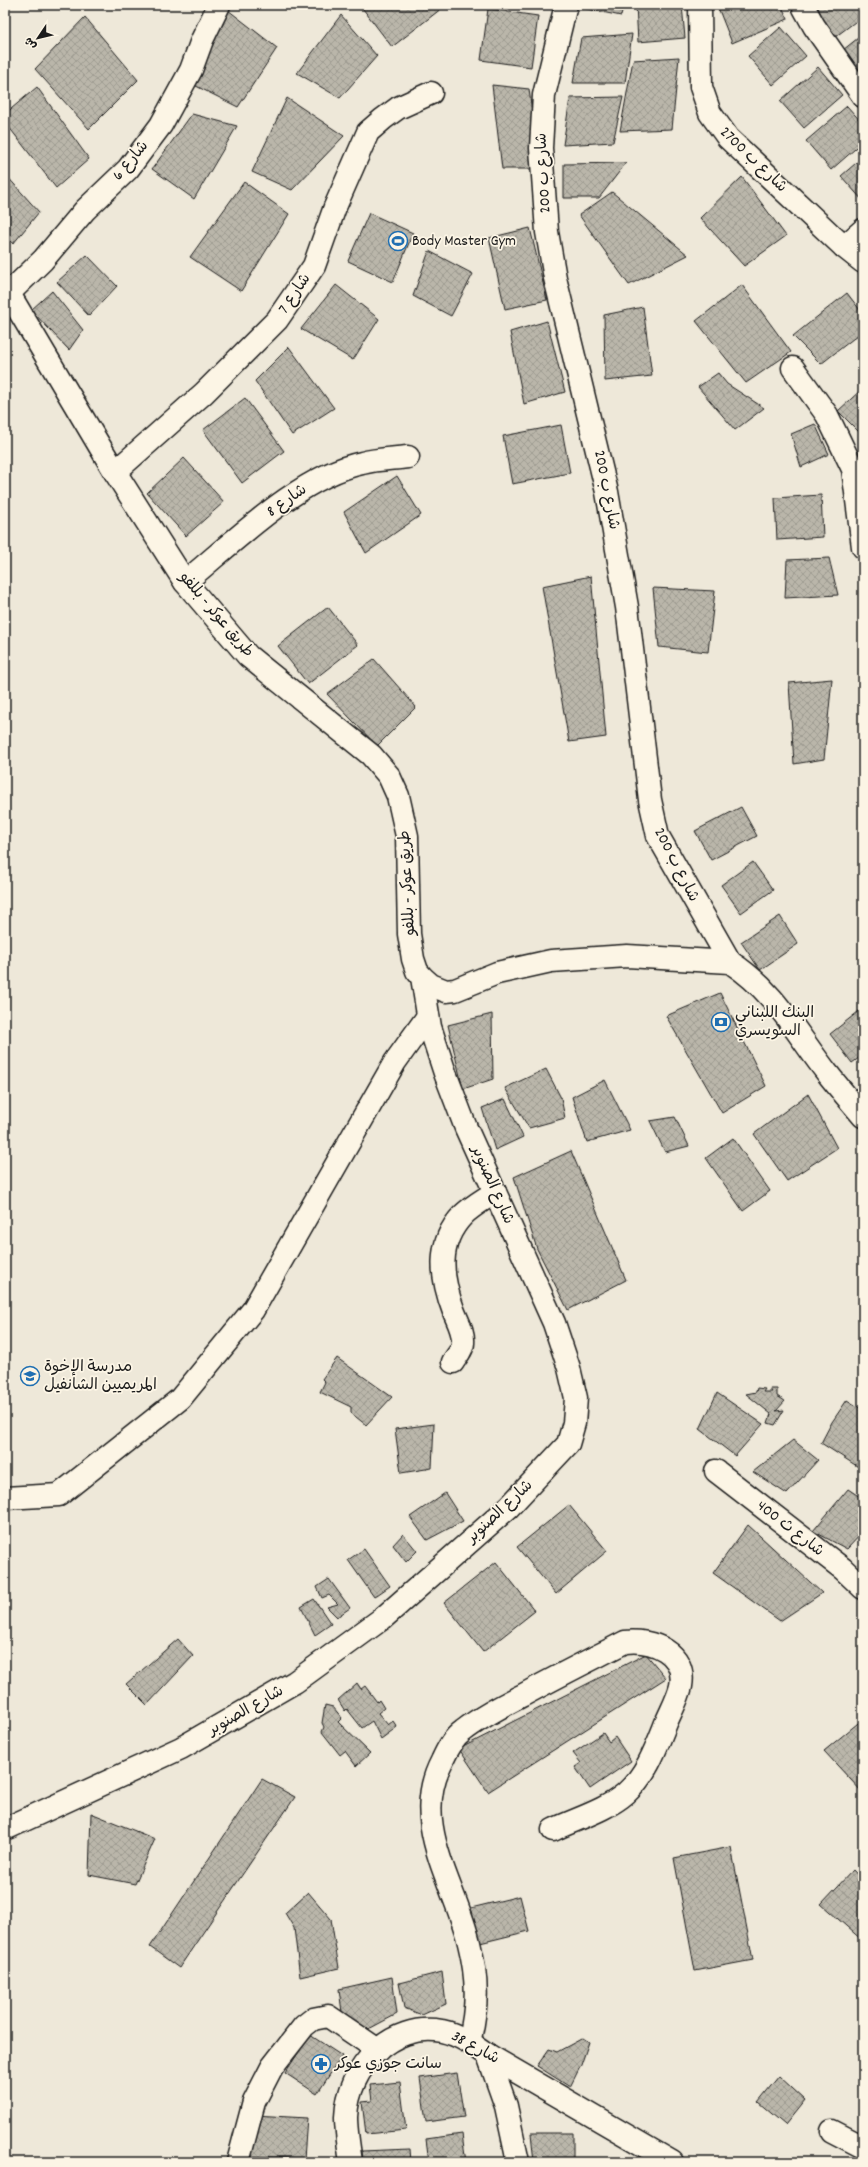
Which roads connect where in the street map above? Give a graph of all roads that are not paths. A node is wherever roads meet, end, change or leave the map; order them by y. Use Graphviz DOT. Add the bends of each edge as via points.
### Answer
graph roads {
  1 [pos="219,5"];
  2 [pos="566,5"];
  3 [pos="700,5"];
  4 [pos="805,5"];
  5 [pos="431,93"];
  6 [pos="863,96"];
  7 [pos="863,230"];
  8 [pos="844,247"];
  9 [pos="863,262"];
  10 [pos="7,290"];
  11 [pos="793,368"];
  12 [pos="408,457"];
  13 [pos="115,472"];
  14 [pos="863,547"];
  15 [pos="185,582"];
  16 [pos="730,962"];
  17 [pos="422,977"];
  18 [pos="428,1016"];
  19 [pos="863,1116"];
  20 [pos="495,1192"];
  21 [pos="453,1362"];
  22 [pos="716,1471"];
  23 [pos="5,1498"];
  24 [pos="863,1588"];
  25 [pos="5,1829"];
  26 [pos="553,1830"];
  27 [pos="469,2042"];
  28 [pos="378,2050"];
  29 [pos="488,2055"];
  30 [pos="832,2131"];
  31 [pos="863,2147"];
  32 [pos="238,2162"];
  33 [pos="351,2162"];
  34 [pos="518,2162"];
  35 [pos="672,2162"];
  1 -- 10 [label="street, شارع 6" via="202,40 192,70 160,125 128,169 85,210 43,260"];
  2 -- 16 [label="street, شارع ب 200" via="544,95 541,148 547,232 607,492 627,607 650,800 658,836"];
  3 -- 8 [label="street, شارع ب 2700" via="701,87 704,100 714,119 728,138"];
  4 -- 6 [label="street" via="804,8 814,26"];
  5 -- 13 [label="street, شارع 7" via="398,108 368,132 314,266 277,320 204,393"];
  7 -- 8 [label="street"];
  8 -- 9 [label="street, شارع ب 2700"];
  10 -- 13 [label="street, طريق عوكر - بللفو"];
  11 -- 14 [label="street" via="827,415 853,469"];
  12 -- 15 [label="street, شارع 8" via="362,462 304,488 265,516"];
  13 -- 15 [label="street, طريق عوكر - بللفو"];
  15 -- 17 [label="street, طريق عوكر - بللفو" via="248,656 371,755 389,776 398,796 407,836 409,934 413,959"];
  16 -- 17 [label="street, طريق عوكر - بللفو" via="627,956 551,960 497,972 455,990 446,991 431,985"];
  16 -- 19 [label="street" via="770,994 828,1074"];
  17 -- 18 [label="street, شارع الصنوبر"];
  18 -- 20 [label="street, شارع الصنوبر" via="466,1128"];
  18 -- 23 [label="street" via="395,1062 253,1310 180,1399 59,1495"];
  20 -- 21 [label="street" via="464,1214 453,1228 445,1247 442,1271 448,1297 463,1332 463,1345"];
  20 -- 25 [label="street, شارع الصنوبر" via="554,1322 569,1368 576,1398 574,1423 568,1444 509,1507 383,1618 295,1682 181,1748"];
  22 -- 24 [label="street, شارع ث 400" via="843,1569"];
  26 -- 27 [label="street" via="625,1794 649,1763 681,1686 678,1662 661,1647 639,1640 625,1642 483,1716 461,1732 436,1770 432,1793 431,1833 461,1916 474,1969 476,2015"];
  27 -- 28 [label="street, شارع 38" via="443,2032 420,2030 406,2033"];
  27 -- 29 [label="street, شارع 38"];
  28 -- 32 [label="street" via="328,2016 313,2019 304,2026 272,2067 254,2102"];
  28 -- 33 [label="street, شارع 38" via="370,2056 358,2074 350,2095 346,2117"];
  29 -- 34 [label="street" via="506,2106"];
  29 -- 35 [label="street, شارع 38"];
  30 -- 31 [label="street"];
}
